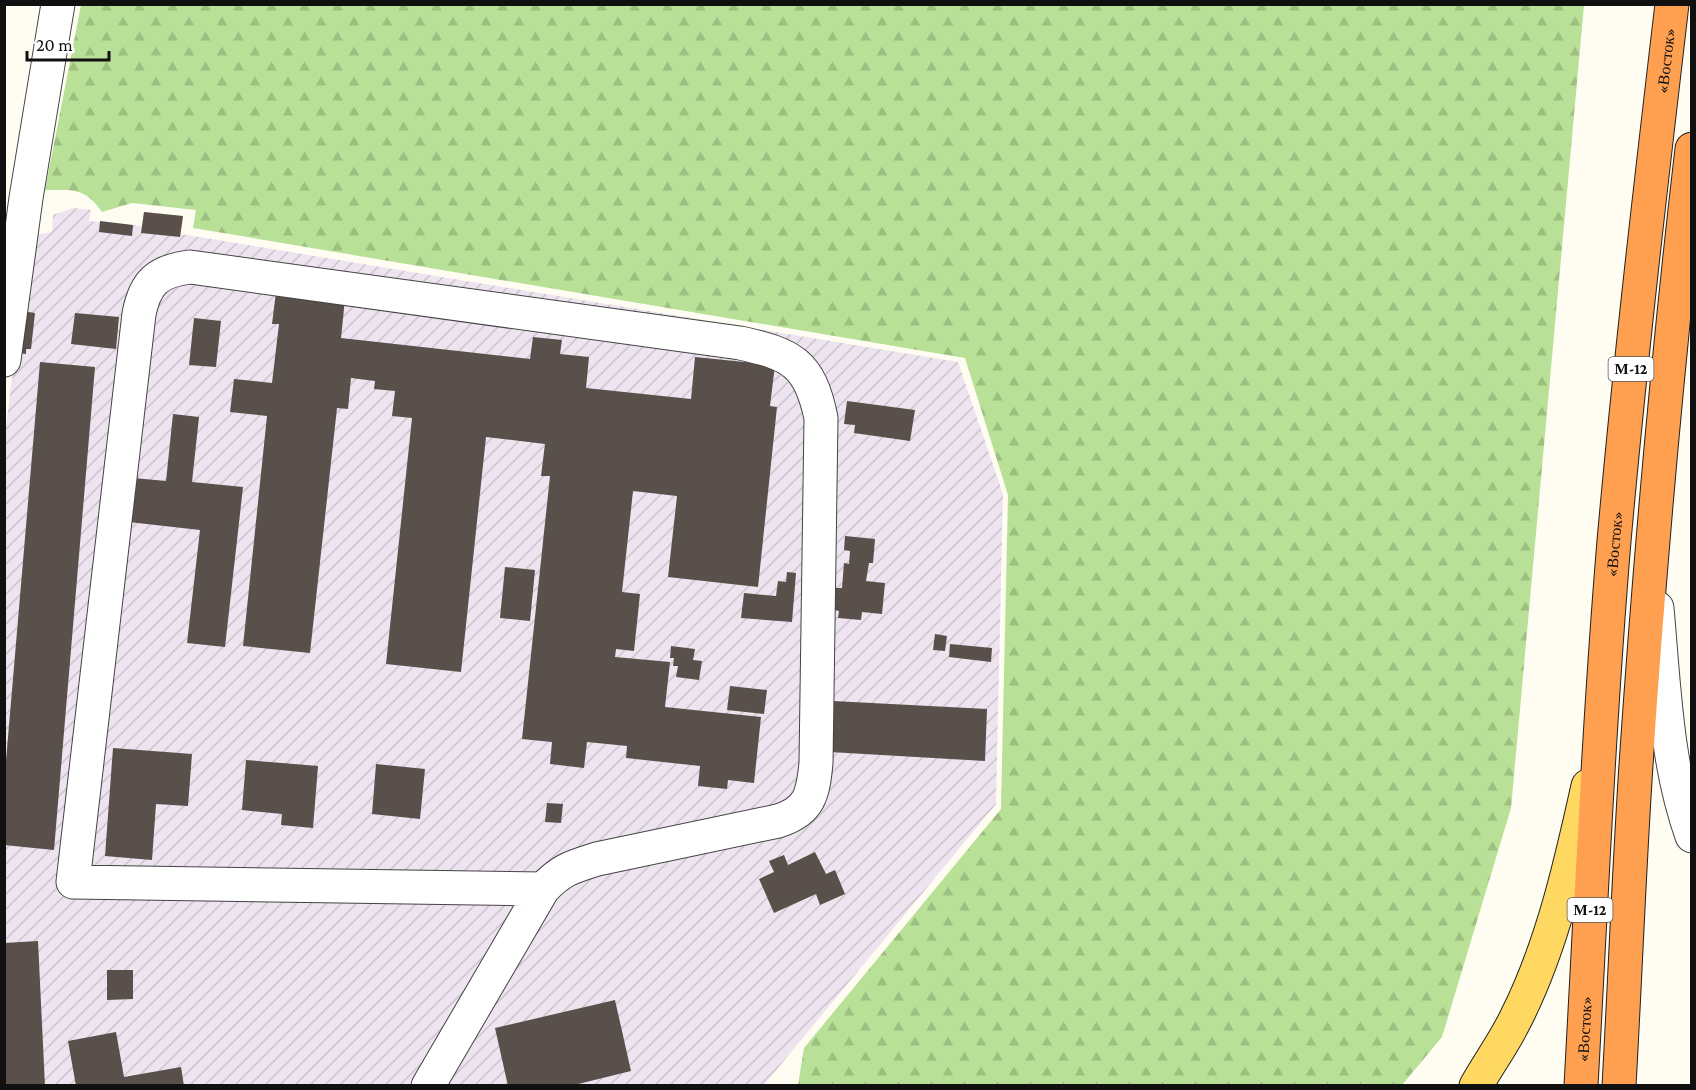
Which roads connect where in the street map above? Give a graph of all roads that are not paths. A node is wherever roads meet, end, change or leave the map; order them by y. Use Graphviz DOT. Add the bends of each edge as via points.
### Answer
graph roads {
  1 [pos="58,4"];
  2 [pos="1672,4"];
  3 [pos="1692,149"];
  4 [pos="4,360"];
  5 [pos="1651,547"];
  6 [pos="1599,735"];
  7 [pos="1692,836"];
  8 [pos="543,889"];
  9 [pos="428,1086"];
  10 [pos="1476,1086"];
  11 [pos="1581,1086"];
  12 [pos="1619,1086"];
  1 -- 4 [label="street"];
  2 -- 6 [label="highway, «Восток» / М-12" via="1614,540"];
  3 -- 5 [label="highway, М-12"];
  5 -- 7 [label="street" via="1668,732"];
  5 -- 12 [label="highway, М-12"];
  6 -- 10 [label="main road" via="1546,947 1516,1018"];
  6 -- 11 [label="highway, «Восток» / М-12"];
  8 -- 8 [label="street" via="557,874 576,865 778,821 792,817 809,799 816,763 821,418 818,400 802,369 774,351 740,344 190,267 162,275 150,284 139,314 73,882"];
  8 -- 9 [label="street"];
}
